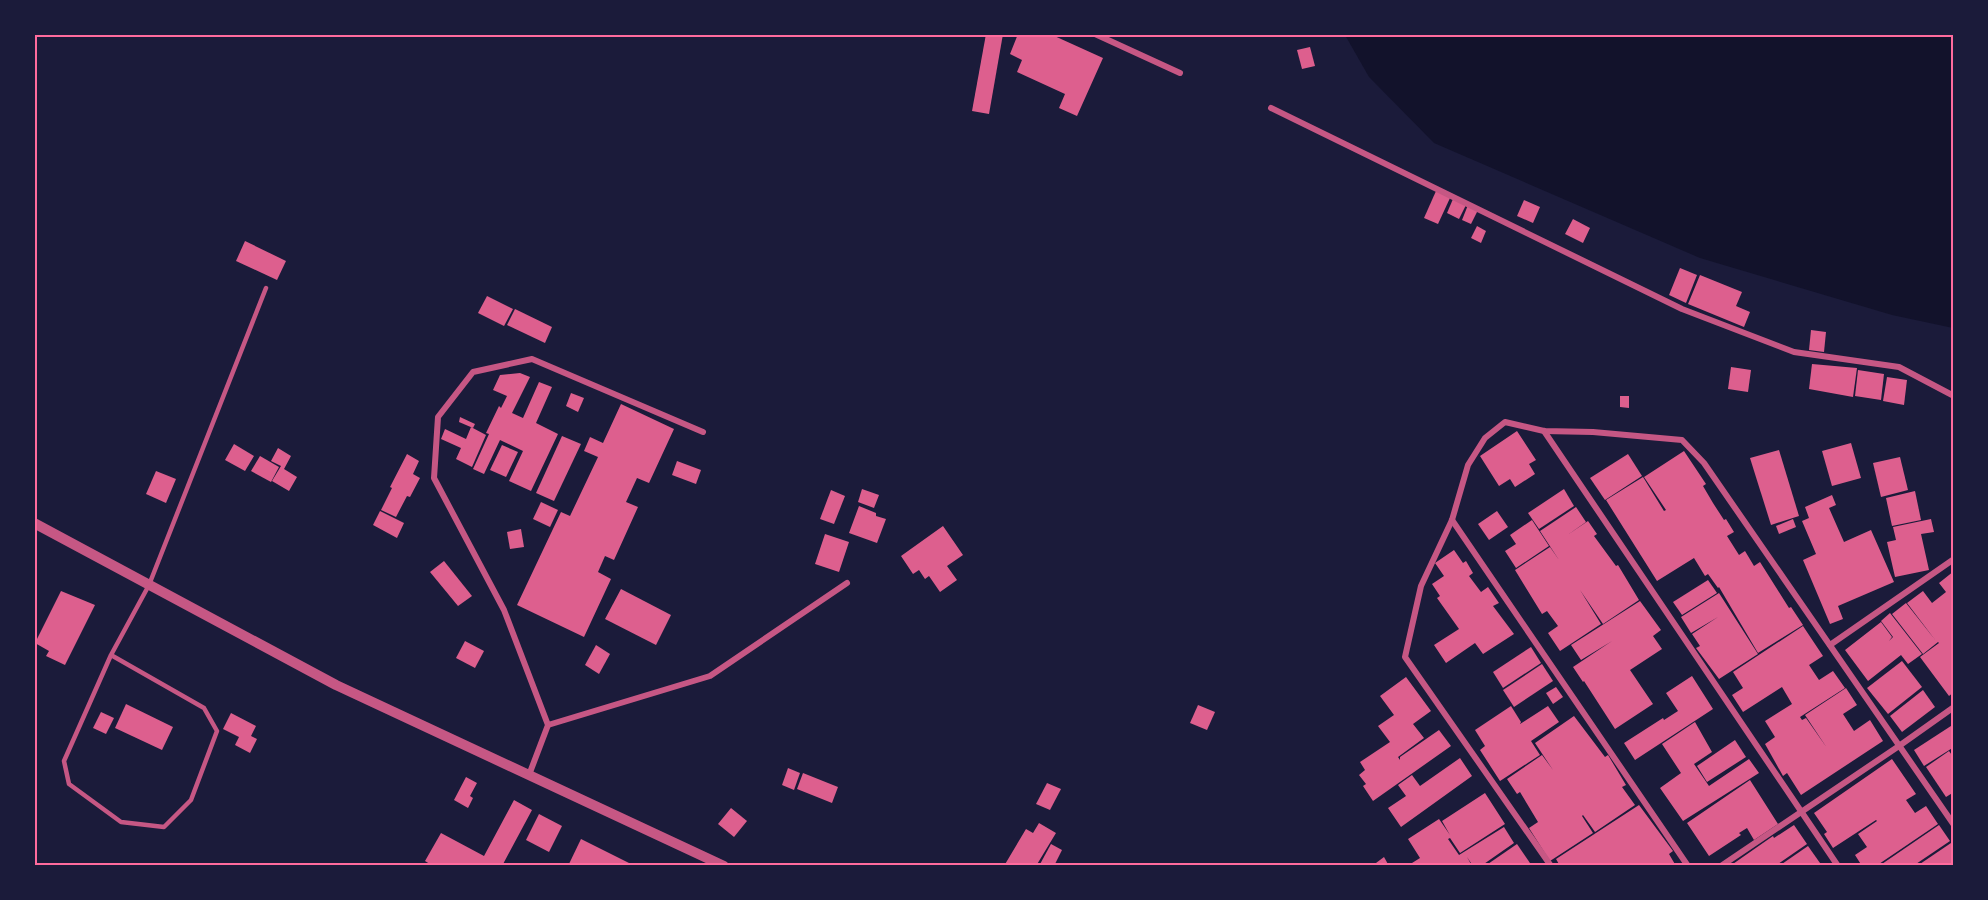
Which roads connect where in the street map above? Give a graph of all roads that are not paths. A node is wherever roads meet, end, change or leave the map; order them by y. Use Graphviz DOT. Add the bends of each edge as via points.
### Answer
graph roads {
  1 [pos="1095,34"];
  2 [pos="1180,73"];
  3 [pos="1271,108"];
  4 [pos="267,288"];
  5 [pos="1953,396"];
  6 [pos="1544,431"];
  7 [pos="703,432"];
  8 [pos="1452,520"];
  9 [pos="34,523"];
  10 [pos="1953,559"];
  11 [pos="847,583"];
  12 [pos="149,585"];
  13 [pos="1830,645"];
  14 [pos="111,655"];
  15 [pos="1953,707"];
  16 [pos="548,725"];
  17 [pos="1899,746"];
  18 [pos="529,775"];
  19 [pos="1802,811"];
  20 [pos="1953,825"];
  21 [pos="724,866"];
  22 [pos="1551,866"];
  23 [pos="1688,866"];
  24 [pos="1721,866"];
  25 [pos="1838,866"];
  1 -- 2 [label="street"];
  3 -- 5 [label="street" via="1682,309 1794,352 1899,367"];
  4 -- 12 [label="lane"];
  6 -- 8 [label="street" via="1505,422 1485,438 1468,465"];
  6 -- 13 [label="street" via="1682,440 1704,463"];
  6 -- 19 [label="street"];
  7 -- 16 [label="street" via="532,358 473,372 438,417 434,478 504,610"];
  8 -- 22 [label="street" via="1421,586 1405,657"];
  8 -- 23 [label="street"];
  9 -- 12 [label="street"];
  10 -- 13 [label="street"];
  11 -- 16 [label="street" via="711,676"];
  12 -- 14 [label="lane"];
  12 -- 18 [label="street" via="336,686"];
  13 -- 17 [label="street"];
  14 -- 14 [label="lane" via="204,708 217,731 191,800 164,827 122,822 69,784 64,760"];
  15 -- 17 [label="street"];
  16 -- 18 [label="street"];
  17 -- 19 [label="street"];
  17 -- 20 [label="street"];
  18 -- 21 [label="street"];
  19 -- 24 [label="street"];
  19 -- 25 [label="street"];
}
